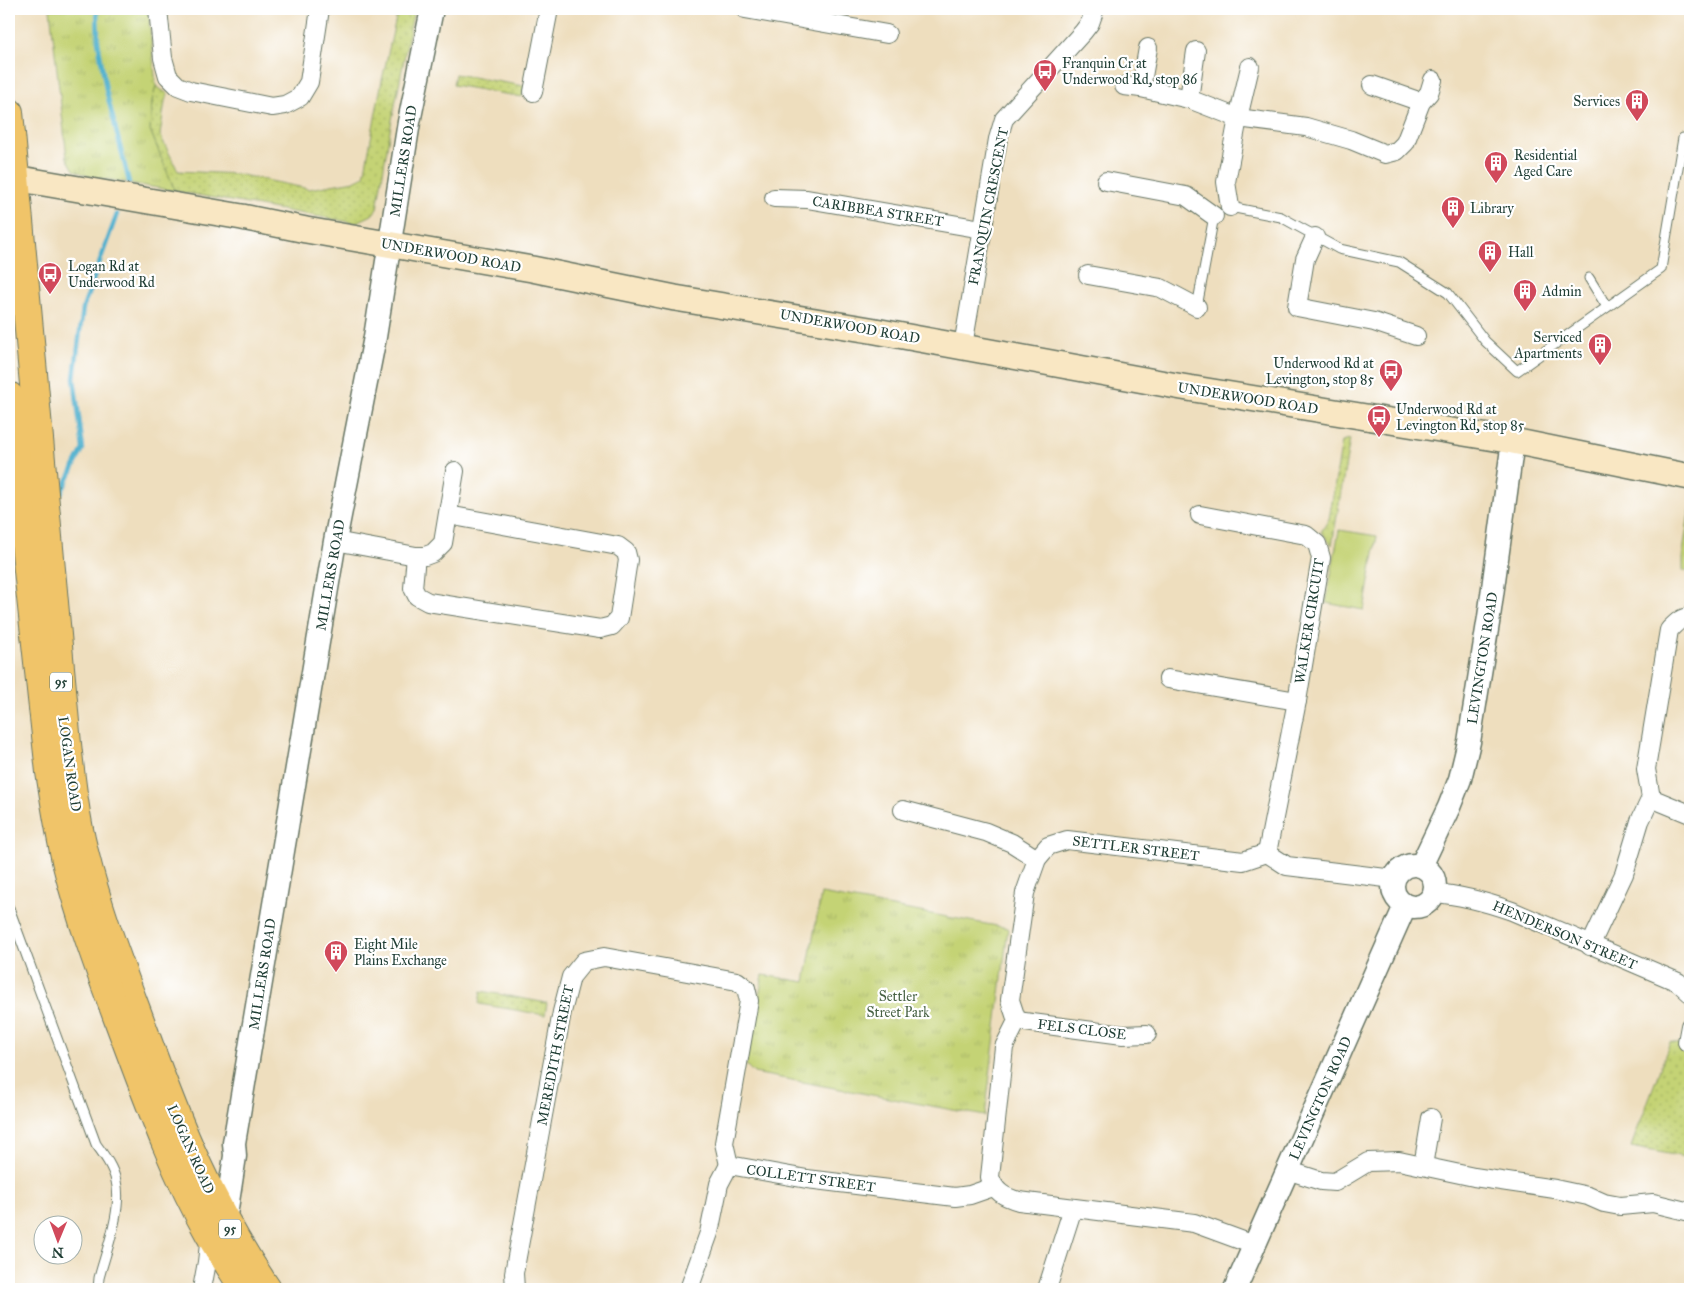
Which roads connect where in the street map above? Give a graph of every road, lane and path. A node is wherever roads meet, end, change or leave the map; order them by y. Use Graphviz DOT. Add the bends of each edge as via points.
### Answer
graph roads {
  1 [pos="158,9"];
  2 [pos="320,9"];
  3 [pos="432,9"];
  4 [pos="549,9"];
  5 [pos="745,9"];
  6 [pos="1094,9"];
  7 [pos="811,14"];
  8 [pos="887,34"];
  9 [pos="1148,48"];
  10 [pos="1196,51"];
  11 [pos="1250,67"];
  12 [pos="1433,80"];
  13 [pos="1372,85"];
  14 [pos="1124,86"];
  15 [pos="1141,88"];
  16 [pos="533,92"];
  17 [pos="1189,99"];
  18 [pos="1421,102"];
  19 [pos="9,112"];
  20 [pos="1238,118"];
  21 [pos="1684,138"];
  22 [pos="12,177"];
  23 [pos="1106,181"];
  24 [pos="774,198"];
  25 [pos="1230,207"];
  26 [pos="1214,216"];
  27 [pos="982,229"];
  28 [pos="1315,237"];
  29 [pos="389,244"];
  30 [pos="1088,275"];
  31 [pos="1589,278"];
  32 [pos="1197,307"];
  33 [pos="1607,307"];
  34 [pos="1416,336"];
  35 [pos="963,346"];
  36 [pos="9,396"];
  37 [pos="1513,441"];
  38 [pos="456,471"];
  39 [pos="1690,477"];
  40 [pos="448,515"];
  41 [pos="1200,515"];
  42 [pos="335,541"];
  43 [pos="416,556"];
  44 [pos="1690,617"];
  45 [pos="1168,679"];
  46 [pos="1297,701"];
  47 [pos="1651,798"];
  48 [pos="903,810"];
  49 [pos="1690,814"];
  50 [pos="1267,853"];
  51 [pos="1037,859"];
  52 [pos="1421,866"];
  53 [pos="1394,879"];
  54 [pos="1434,893"];
  55 [pos="1405,906"];
  56 [pos="9,908"];
  57 [pos="1590,946"];
  58 [pos="1690,993"];
  59 [pos="1017,1021"];
  60 [pos="1147,1034"];
  61 [pos="1431,1118"];
  62 [pos="234,1143"];
  63 [pos="729,1165"];
  64 [pos="197,1166"];
  65 [pos="1423,1166"];
  66 [pos="1287,1170"];
  67 [pos="993,1187"];
  68 [pos="1073,1208"];
  69 [pos="1690,1212"];
  70 [pos="218,1228"];
  71 [pos="1254,1246"];
  72 [pos="98,1289"];
  73 [pos="202,1289"];
  74 [pos="244,1289"];
  75 [pos="267,1289"];
  76 [pos="514,1289"];
  77 [pos="688,1289"];
  78 [pos="1047,1289"];
  79 [pos="1235,1289"];
  1 -- 2 [label="street" via="168,76 178,86 272,107 300,97 309,82"];
  3 -- 29 [label="street, MILLERS ROAD"];
  4 -- 16 [label="street"];
  5 -- 7 [label="street"];
  6 -- 27 [label="street, FRANQUIN CRESCENT" via="1083,32 1004,119"];
  7 -- 8 [label="street"];
  9 -- 15 [label="street"];
  10 -- 17 [label="street"];
  11 -- 20 [label="street"];
  12 -- 18 [label="street" via="1429,94"];
  13 -- 18 [label="street"];
  14 -- 15 [label="street"];
  15 -- 17 [label="street"];
  17 -- 20 [label="street"];
  18 -- 20 [label="street" via="1406,143 1385,154 1306,127"];
  19 -- 22 [label="main road, LOGAN ROAD / 95"];
  20 -- 25 [label="street" via="1226,182"];
  21 -- 33 [label="lane" via="1661,269"];
  22 -- 29 [label="main road, UNDERWOOD ROAD"];
  22 -- 64 [label="main road, LOGAN ROAD / 95" via="66,744 75,806 108,932 177,1122"];
  23 -- 26 [label="street" via="1186,196"];
  24 -- 27 [label="street, CARIBBEA STREET" via="807,199"];
  25 -- 26 [label="lane"];
  25 -- 28 [label="lane" via="1281,217"];
  26 -- 32 [label="lane"];
  27 -- 35 [label="street, FRANQUIN CRESCENT"];
  28 -- 33 [label="lane" via="1339,249 1399,262 1448,293 1485,341 1517,371"];
  28 -- 34 [label="street" via="1305,259 1296,307 1374,322"];
  29 -- 35 [label="main road, UNDERWOOD ROAD" via="675,298"];
  29 -- 42 [label="street, MILLERS ROAD" via="375,337"];
  30 -- 32 [label="street" via="1161,288"];
  31 -- 33 [label="lane"];
  35 -- 37 [label="main road, UNDERWOOD ROAD" via="1182,387"];
  36 -- 70 [label="main road, LOGAN ROAD / 95" via="49,763 67,866 99,965 159,1126 192,1200"];
  37 -- 39 [label="main road, UNDERWOOD ROAD"];
  37 -- 52 [label="street, LEVINGTON ROAD" via="1469,742 1450,807"];
  38 -- 40 [label="street"];
  40 -- 43 [label="street" via="443,543 433,553"];
  40 -- 43 [label="street" via="618,546 626,552 628,560 618,618 612,626 600,629 428,602 417,596 413,588"];
  41 -- 46 [label="street, WALKER CIRCUIT" via="1306,535 1317,544 1321,558"];
  42 -- 43 [label="street"];
  42 -- 62 [label="street, MILLERS ROAD"];
  44 -- 47 [label="street" via="1678,621 1669,630 1646,769"];
  45 -- 46 [label="street, WALKER CIRCUIT"];
  46 -- 50 [label="street, WALKER CIRCUIT"];
  47 -- 49 [label="street"];
  47 -- 57 [label="street" via="1640,821 1624,874"];
  48 -- 51 [label="street" via="986,832"];
  50 -- 51 [label="street, SETTLER STREET" via="1243,861 1067,840 1048,846"];
  50 -- 53 [label="street" via="1287,866"];
  51 -- 59 [label="street" via="1025,893 1011,991 1010,1000"];
  52 -- 53 [label="street" via="1405,867"];
  52 -- 54 [label="street" via="1433,877"];
  53 -- 55 [label="street" via="1394,895"];
  54 -- 55 [label="street" via="1422,906"];
  54 -- 57 [label="street, HENDERSON STREET" via="1453,894 1512,911"];
  55 -- 66 [label="street, LEVINGTON ROAD"];
  56 -- 72 [label="lane" via="96,1144 109,1162 116,1181 118,1209"];
  57 -- 58 [label="street, HENDERSON STREET" via="1678,982"];
  59 -- 60 [label="street, FELS CLOSE" via="1123,1035"];
  59 -- 67 [label="street" via="1004,1047 990,1177"];
  61 -- 65 [label="street"];
  62 -- 64 [label="street, MILLERS ROAD" via="226,1160 218,1166"];
  62 -- 70 [label="street, MILLERS ROAD" via="235,1156"];
  63 -- 67 [label="street, COLLETT STREET" via="807,1179 955,1197"];
  63 -- 76 [label="street, MEREDITH STREET" via="724,1143 749,1001 746,988 737,980 604,957 584,961 571,977 562,1012 514,1273"];
  63 -- 77 [label="street, COLLETT STREET" via="719,1184 710,1234"];
  64 -- 70 [label="main road, LOGAN ROAD / 95"];
  65 -- 66 [label="street" via="1368,1162 1335,1182"];
  65 -- 69 [label="street" via="1555,1189 1620,1206 1652,1203"];
  66 -- 71 [label="street, LEVINGTON ROAD"];
  67 -- 68 [label="street" via="1005,1197 1019,1201"];
  68 -- 71 [label="street" via="1194,1223"];
  68 -- 78 [label="street"];
  70 -- 73 [label="street"];
  70 -- 74 [label="main road, LOGAN ROAD / 95"];
  70 -- 75 [label="main road, LOGAN ROAD / 95"];
  71 -- 79 [label="street, LEVINGTON ROAD"];
}
